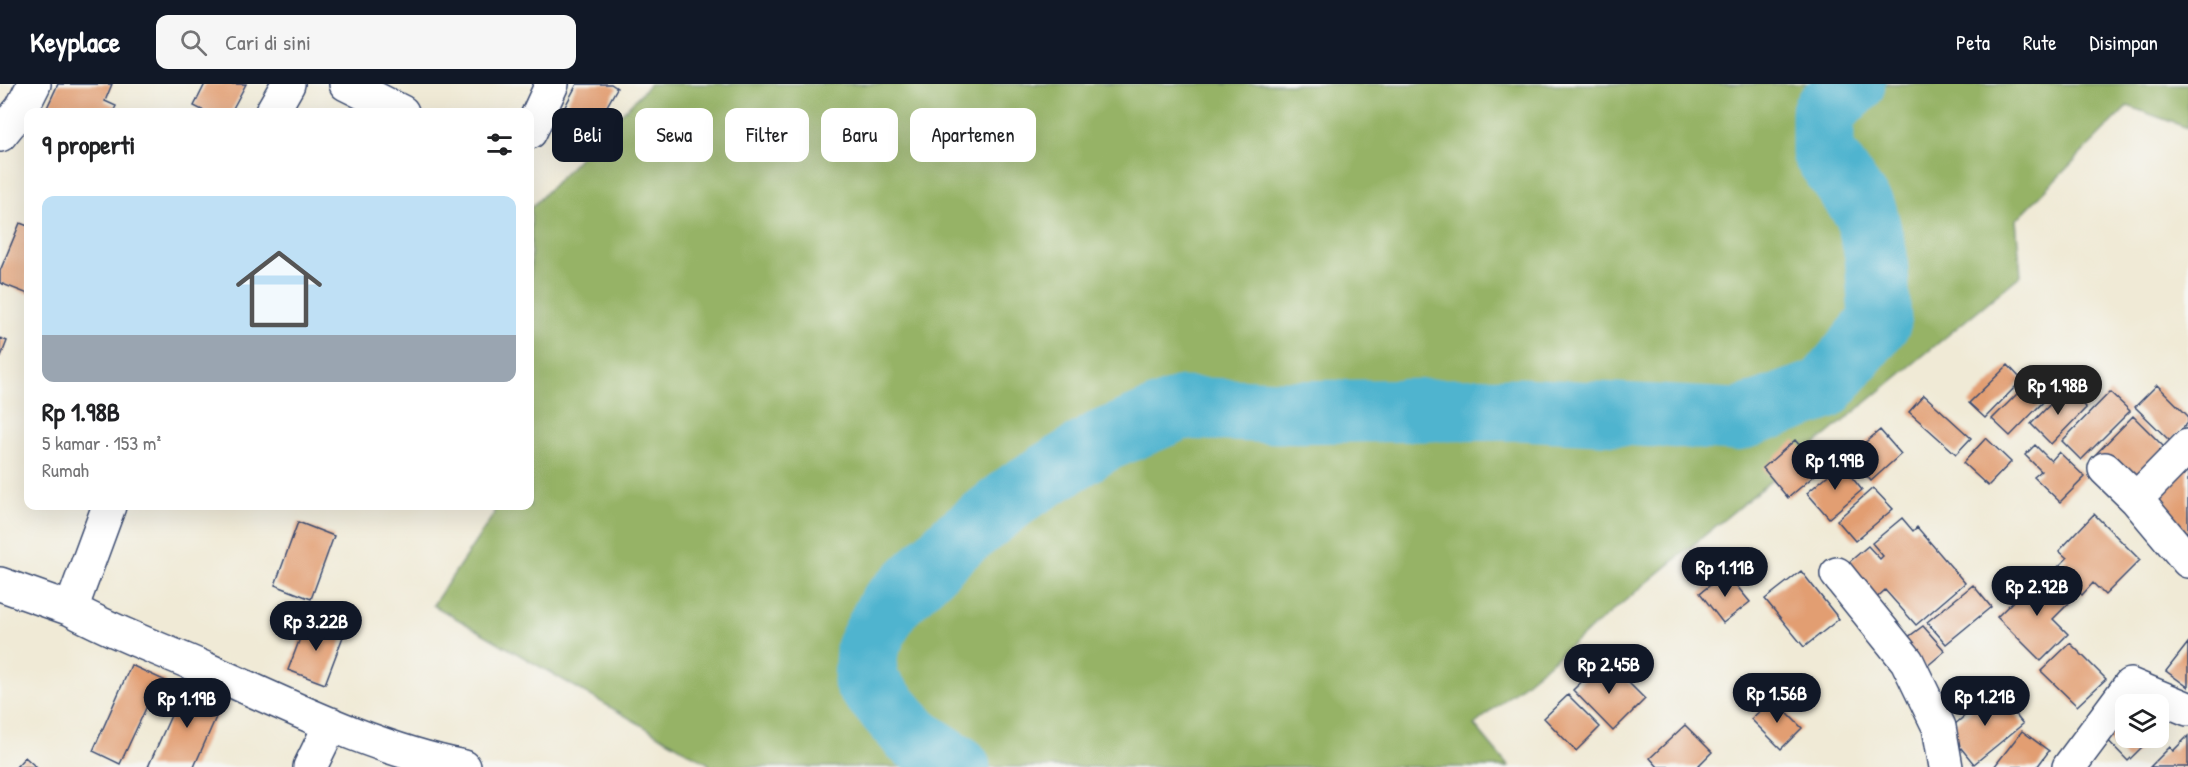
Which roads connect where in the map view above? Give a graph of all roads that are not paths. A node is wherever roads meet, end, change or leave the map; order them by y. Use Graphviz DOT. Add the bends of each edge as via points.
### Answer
graph roads {
  1 [pos="34,84"];
  2 [pos="288,84"];
  3 [pos="346,84"];
  4 [pos="552,84"];
  5 [pos="390,99"];
  6 [pos="274,108"];
  7 [pos="534,123"];
  8 [pos="0,135"];
  9 [pos="2188,446"];
  10 [pos="2105,469"];
  11 [pos="2136,499"];
  12 [pos="108,510"];
  13 [pos="2188,561"];
  14 [pos="1836,574"];
  15 [pos="0,584"];
  16 [pos="71,609"];
  17 [pos="2188,709"];
  18 [pos="331,724"];
  19 [pos="393,758"];
  20 [pos="310,767"];
  21 [pos="464,767"];
  22 [pos="1946,767"];
  23 [pos="2069,767"];
  1 -- 8 [label="street" via="22,108"];
  2 -- 6 [label="street"];
  3 -- 5 [label="street"];
  4 -- 7 [label="street"];
  9 -- 11 [label="street"];
  10 -- 11 [label="street"];
  11 -- 13 [label="street"];
  12 -- 16 [label="street"];
  14 -- 22 [label="street" via="1907,661 1939,727"];
  15 -- 16 [label="street"];
  16 -- 18 [label="street"];
  17 -- 23 [label="street" via="2130,685"];
  18 -- 19 [label="street"];
  18 -- 20 [label="street"];
  19 -- 21 [label="street"];
}
